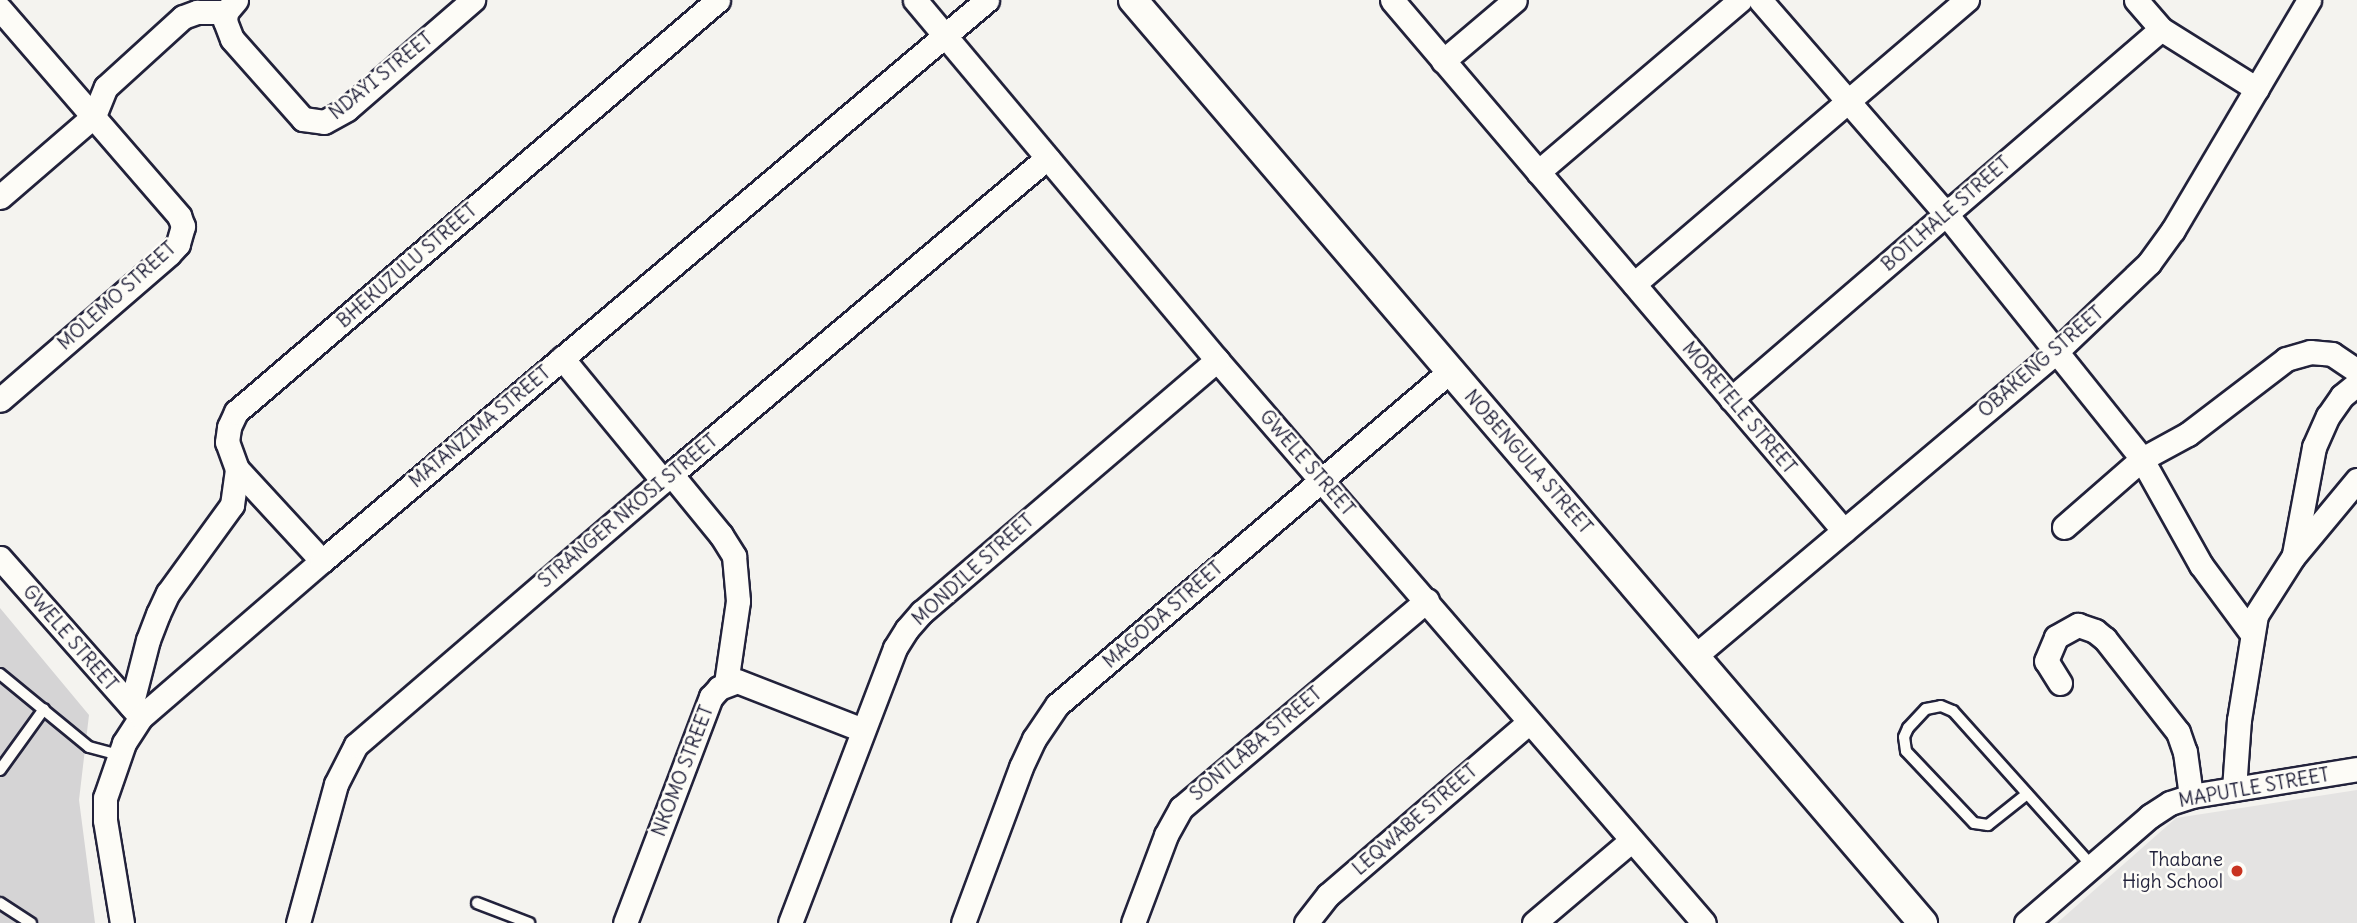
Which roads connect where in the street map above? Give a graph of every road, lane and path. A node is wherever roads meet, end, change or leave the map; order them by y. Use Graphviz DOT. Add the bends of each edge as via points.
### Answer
graph roads {
  1 [pos="473,0"];
  2 [pos="718,0"];
  3 [pos="915,0"];
  4 [pos="987,0"];
  5 [pos="1133,0"];
  6 [pos="1392,0"];
  7 [pos="1515,0"];
  8 [pos="1740,0"];
  9 [pos="1760,0"];
  10 [pos="2136,0"];
  11 [pos="2309,0"];
  12 [pos="1961,5"];
  13 [pos="231,6"];
  14 [pos="0,9"];
  15 [pos="2161,29"];
  16 [pos="946,36"];
  17 [pos="1443,61"];
  18 [pos="2257,89"];
  19 [pos="1847,102"];
  20 [pos="94,116"];
  21 [pos="1047,158"];
  22 [pos="1538,172"];
  23 [pos="0,197"];
  24 [pos="1946,214"];
  25 [pos="1634,284"];
  26 [pos="2058,350"];
  27 [pos="562,358"];
  28 [pos="1217,360"];
  29 [pos="2357,371"];
  30 [pos="1450,372"];
  31 [pos="2357,384"];
  32 [pos="1731,399"];
  33 [pos="0,400"];
  34 [pos="2143,459"];
  35 [pos="237,469"];
  36 [pos="666,478"];
  37 [pos="1322,480"];
  38 [pos="2357,480"];
  39 [pos="2064,527"];
  40 [pos="1844,531"];
  41 [pos="2293,557"];
  42 [pos="0,558"];
  43 [pos="321,561"];
  44 [pos="1427,600"];
  45 [pos="2252,634"];
  46 [pos="1695,656"];
  47 [pos="0,674"];
  48 [pos="726,683"];
  49 [pos="2060,683"];
  50 [pos="44,709"];
  51 [pos="136,712"];
  52 [pos="1529,722"];
  53 [pos="863,730"];
  54 [pos="119,755"];
  55 [pos="2357,769"];
  56 [pos="0,770"];
  57 [pos="2235,789"];
  58 [pos="2027,794"];
  59 [pos="2191,796"];
  60 [pos="1632,840"];
  61 [pos="2092,866"];
  62 [pos="0,903"];
  63 [pos="477,903"];
  64 [pos="32,923"];
  65 [pos="121,923"];
  66 [pos="298,923"];
  67 [pos="529,923"];
  68 [pos="625,923"];
  69 [pos="790,923"];
  70 [pos="963,923"];
  71 [pos="1132,923"];
  72 [pos="1306,923"];
  73 [pos="1534,923"];
  74 [pos="1704,923"];
  75 [pos="1923,923"];
  76 [pos="2026,923"];
  1 -- 13 [label="street, NDAYI STREET" via="347,109 324,122 303,118 232,40 225,21"];
  2 -- 35 [label="street, BHEKUZULU STREET" via="236,412 228,442"];
  3 -- 16 [label="street, GWELE STREET"];
  4 -- 16 [label="street, MATANZIMA STREET"];
  5 -- 30 [label="street, NOBENGULA STREET"];
  6 -- 17 [label="street, MORETELE STREET"];
  7 -- 17 [label="street"];
  8 -- 22 [label="street"];
  9 -- 19 [label="street"];
  10 -- 15 [label="street"];
  11 -- 18 [label="street, OBAKENG STREET"];
  12 -- 19 [label="street"];
  13 -- 20 [label="street" via="183,17 106,87"];
  14 -- 20 [label="street, MOLEMO STREET"];
  15 -- 18 [label="street"];
  15 -- 24 [label="street, BOTLHALE STREET"];
  16 -- 21 [label="street, GWELE STREET"];
  16 -- 27 [label="street, MATANZIMA STREET"];
  17 -- 22 [label="street, MORETELE STREET"];
  18 -- 26 [label="street, OBAKENG STREET" via="2149,263"];
  19 -- 24 [label="street"];
  19 -- 25 [label="street"];
  20 -- 23 [label="street"];
  20 -- 33 [label="street, MOLEMO STREET" via="179,216 182,234 169,254"];
  21 -- 28 [label="street, GWELE STREET"];
  21 -- 36 [label="street, STRANGER NKOSI STREET"];
  22 -- 25 [label="street, MORETELE STREET"];
  24 -- 26 [label="street"];
  24 -- 32 [label="street, BOTLHALE STREET"];
  25 -- 32 [label="street, MORETELE STREET"];
  26 -- 34 [label="street"];
  26 -- 40 [label="street, OBAKENG STREET"];
  27 -- 36 [label="street"];
  27 -- 43 [label="street, MATANZIMA STREET"];
  28 -- 37 [label="street, GWELE STREET"];
  28 -- 53 [label="street, MONDILE STREET" via="922,612 895,648"];
  29 -- 34 [label="street" via="2332,354 2297,354 2188,434"];
  30 -- 37 [label="street, MAGODA STREET"];
  30 -- 46 [label="street, NOBENGULA STREET"];
  31 -- 41 [label="street" via="2328,416 2314,447"];
  32 -- 40 [label="street, MORETELE STREET"];
  34 -- 39 [label="street"];
  34 -- 45 [label="street" via="2201,565"];
  35 -- 43 [label="street, BHEKUZULU STREET"];
  35 -- 51 [label="street" via="232,505 168,593 158,614"];
  36 -- 48 [label="street" via="734,556 738,601"];
  36 -- 66 [label="street, STRANGER NKOSI STREET" via="356,746 336,784"];
  37 -- 44 [label="street, GWELE STREET"];
  37 -- 70 [label="street, MAGODA STREET" via="1057,705 1021,767"];
  38 -- 41 [label="street"];
  40 -- 46 [label="street, OBAKENG STREET"];
  41 -- 45 [label="street" via="2265,597"];
  42 -- 51 [label="street, GWELE STREET"];
  43 -- 51 [label="street, MATANZIMA STREET"];
  44 -- 52 [label="street, GWELE STREET"];
  44 -- 71 [label="street, SONTLABA STREET" via="1181,808"];
  45 -- 57 [label="street" via="2239,720"];
  46 -- 75 [label="street, NOBENGULA STREET"];
  47 -- 50 [label="lane"];
  48 -- 53 [label="street, NKOMO STREET" via="750,685"];
  48 -- 68 [label="street, NKOMO STREET" via="711,697"];
  49 -- 59 [label="street" via="2046,662 2056,637 2078,625 2105,639 2178,733"];
  50 -- 54 [label="lane" via="89,747"];
  50 -- 56 [label="lane"];
  51 -- 54 [label="street, MATANZIMA STREET"];
  52 -- 60 [label="street, GWELE STREET"];
  52 -- 72 [label="street, LEQWABE STREET" via="1328,895"];
  53 -- 69 [label="street, MONDILE STREET"];
  54 -- 65 [label="street, MATANZIMA STREET" via="105,798 105,820"];
  55 -- 57 [label="street, MAPUTLE STREET"];
  57 -- 59 [label="street, MAPUTLE STREET"];
  58 -- 58 [label="lane" via="1989,825 1974,823 1906,751 1908,727 1926,709 1941,706 1953,711"];
  58 -- 61 [label="lane"];
  59 -- 61 [label="street, MAPUTLE STREET" via="2150,816"];
  60 -- 73 [label="street"];
  60 -- 74 [label="street, GWELE STREET"];
  61 -- 76 [label="street, MAPUTLE STREET"];
  62 -- 64 [label="lane"];
  63 -- 67 [label="lane"];
}
